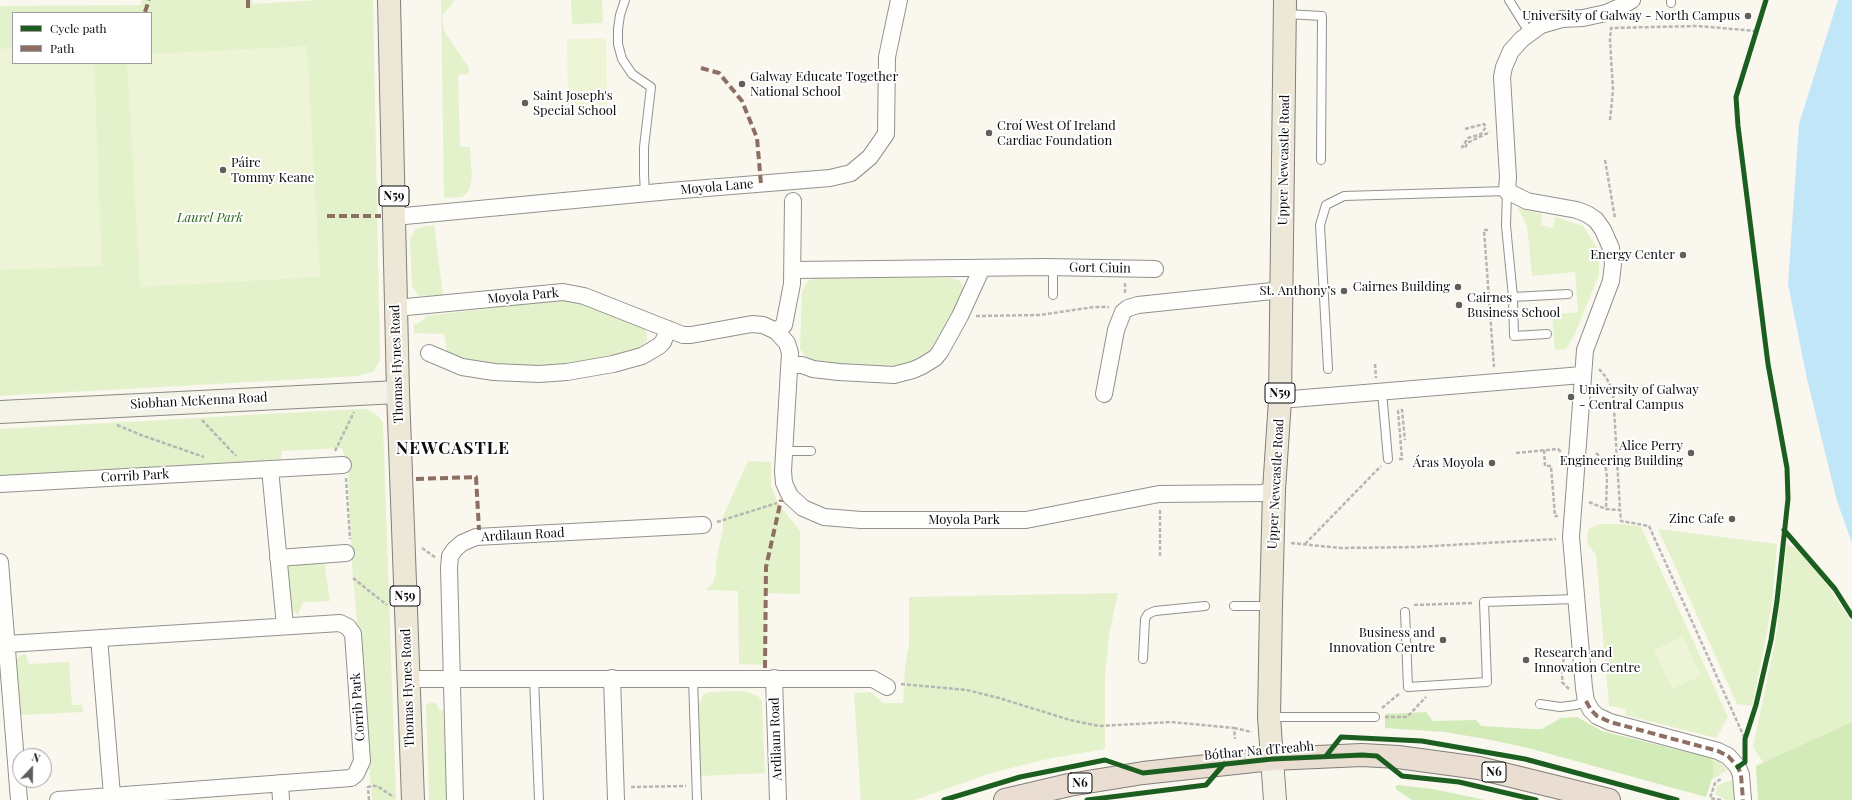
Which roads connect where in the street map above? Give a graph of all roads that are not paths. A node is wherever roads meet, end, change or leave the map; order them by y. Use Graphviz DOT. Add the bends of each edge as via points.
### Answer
graph roads {
  1 [pos="389,0"];
  2 [pos="625,0"];
  3 [pos="899,0"];
  4 [pos="1509,0"];
  5 [pos="1632,0"];
  6 [pos="1285,7"];
  7 [pos="1529,32"];
  8 [pos="1321,160"];
  9 [pos="1507,191"];
  10 [pos="646,194"];
  11 [pos="793,201"];
  12 [pos="394,217"];
  13 [pos="1050,267"];
  14 [pos="982,268"];
  15 [pos="1155,269"];
  16 [pos="794,270"];
  17 [pos="1282,290"];
  18 [pos="1568,294"];
  19 [pos="1053,295"];
  20 [pos="1513,297"];
  21 [pos="396,308"];
  22 [pos="668,329"];
  23 [pos="776,331"];
  24 [pos="1547,334"];
  25 [pos="429,353"];
  26 [pos="791,365"];
  27 [pos="1328,369"];
  28 [pos="1582,375"];
  29 [pos="1379,386"];
  30 [pos="398,392"];
  31 [pos="1104,394"];
  32 [pos="1280,400"];
  33 [pos="0,412"];
  34 [pos="784,451"];
  35 [pos="811,451"];
  36 [pos="1388,459"];
  37 [pos="339,467"];
  38 [pos="270,469"];
  39 [pos="0,484"];
  40 [pos="1274,490"];
  41 [pos="703,525"];
  42 [pos="348,549"];
  43 [pos="278,558"];
  44 [pos="0,562"];
  45 [pos="1576,599"];
  46 [pos="1205,606"];
  47 [pos="1234,606"];
  48 [pos="1271,606"];
  49 [pos="1405,612"];
  50 [pos="285,626"];
  51 [pos="99,638"];
  52 [pos="7,644"];
  53 [pos="1143,659"];
  54 [pos="534,678"];
  55 [pos="612,678"];
  56 [pos="693,678"];
  57 [pos="774,678"];
  58 [pos="408,679"];
  59 [pos="451,679"];
  60 [pos="887,687"];
  61 [pos="1586,701"];
  62 [pos="1540,704"];
  63 [pos="1375,716"];
  64 [pos="1269,717"];
  65 [pos="7,730"];
  66 [pos="1272,759"];
  67 [pos="280,783"];
  68 [pos="620,793"];
  69 [pos="112,796"];
  70 [pos="19,800"];
  71 [pos="58,800"];
  72 [pos="281,800"];
  73 [pos="413,800"];
  74 [pos="455,800"];
  75 [pos="538,800"];
  76 [pos="697,800"];
  77 [pos="778,800"];
  78 [pos="1005,800"];
  79 [pos="1275,800"];
  80 [pos="1609,800"];
  81 [pos="1743,800"];
  1 -- 12 [label="main road, Thomas Hynes Road / N59"];
  2 -- 10 [label="lane" via="618,29 620,55 632,74 650,87 644,148"];
  3 -- 10 [label="street, Moyola Lane" via="887,57 886,134 870,157 851,173 830,178"];
  4 -- 7 [label="lane"];
  5 -- 7 [label="street" via="1615,10 1595,16 1552,21"];
  6 -- 8 [label="lane" via="1322,16"];
  6 -- 17 [label="main road, Upper Newcastle Road / N59"];
  7 -- 9 [label="street" via="1511,51 1502,76"];
  9 -- 20 [label="lane" via="1506,226"];
  9 -- 27 [label="lane" via="1344,196 1326,205 1320,225"];
  9 -- 28 [label="street" via="1527,200 1587,214 1596,220 1608,239 1613,272 1585,350"];
  10 -- 12 [label="street, Moyola Lane"];
  11 -- 16 [label="street"];
  12 -- 21 [label="main road, Thomas Hynes Road / N59"];
  13 -- 14 [label="street"];
  13 -- 15 [label="street, Gort Ciuin"];
  13 -- 19 [label="lane"];
  14 -- 16 [label="street"];
  14 -- 26 [label="street" via="940,352 922,366 894,375 839,372"];
  16 -- 23 [label="street" via="784,325"];
  17 -- 31 [label="street" via="1128,308 1123,312 1116,330"];
  17 -- 32 [label="main road, Upper Newcastle Road / N59"];
  18 -- 20 [label="lane"];
  20 -- 24 [label="lane" via="1514,336"];
  21 -- 22 [label="street, Moyola Park" via="563,292 584,296"];
  21 -- 30 [label="main road, Thomas Hynes Road / N59"];
  22 -- 23 [label="street, Moyola Park" via="691,335 759,324"];
  22 -- 25 [label="street" via="659,346 642,356 567,372 494,372 462,367"];
  23 -- 26 [label="street" via="787,343"];
  26 -- 34 [label="street"];
  28 -- 29 [label="street"];
  28 -- 45 [label="street" via="1571,537"];
  29 -- 32 [label="street"];
  29 -- 36 [label="lane"];
  30 -- 33 [label="street, Siobhan McKenna Road"];
  30 -- 58 [label="main road, Thomas Hynes Road / N59"];
  32 -- 40 [label="main road, Upper Newcastle Road / N59"];
  34 -- 35 [label="lane"];
  34 -- 40 [label="street, Moyola Park" via="784,477 790,496 803,508 824,517 837,519 1010,520 1038,518 1159,494 1262,494"];
  37 -- 38 [label="street, Corrib Park"];
  38 -- 39 [label="street, Corrib Park"];
  38 -- 43 [label="street"];
  40 -- 48 [label="main road, Upper Newcastle Road / N59"];
  41 -- 59 [label="street, Ardilaun Road" via="476,537 462,543 450,556"];
  42 -- 43 [label="street"];
  43 -- 50 [label="street"];
  44 -- 52 [label="street"];
  45 -- 49 [label="lane" via="1484,602 1487,682 1408,687"];
  45 -- 61 [label="street"];
  46 -- 53 [label="lane" via="1148,614 1145,619"];
  47 -- 48 [label="lane"];
  48 -- 64 [label="main road, Upper Newcastle Road / N59"];
  50 -- 51 [label="street, Corrib Park"];
  50 -- 67 [label="street, Corrib Park" via="340,622 351,629 362,761 352,778"];
  51 -- 52 [label="street, Corrib Park"];
  51 -- 69 [label="street"];
  52 -- 65 [label="street"];
  54 -- 55 [label="street, Ardilaun Road"];
  54 -- 59 [label="street, Ardilaun Road"];
  54 -- 75 [label="lane"];
  55 -- 56 [label="street, Ardilaun Road"];
  55 -- 68 [label="street"];
  56 -- 57 [label="street, Ardilaun Road"];
  56 -- 76 [label="lane"];
  57 -- 60 [label="street, Ardilaun Road" via="874,679"];
  57 -- 77 [label="street, Ardilaun Road"];
  58 -- 59 [label="street, Ardilaun Road"];
  58 -- 73 [label="main road, Thomas Hynes Road / N59"];
  59 -- 74 [label="street, Ardilaun Road"];
  61 -- 62 [label="lane" via="1576,706"];
  61 -- 81 [label="street" via="1597,716 1610,722 1718,750 1728,756 1738,767 1741,775"];
  63 -- 64 [label="lane"];
  64 -- 66 [label="main road, Upper Newcastle Road / N59"];
  65 -- 70 [label="street"];
  66 -- 78 [label="highway, Bóthar Na dTreabh / N6" via="1136,774 1069,785"];
  66 -- 79 [label="street, Upper Newcastle Road"];
  66 -- 80 [label="highway, Bóthar Na dTreabh / N6" via="1362,755 1444,762 1520,777"];
  67 -- 69 [label="street, Corrib Park"];
  67 -- 72 [label="street"];
  69 -- 71 [label="street, Corrib Park"];
}
